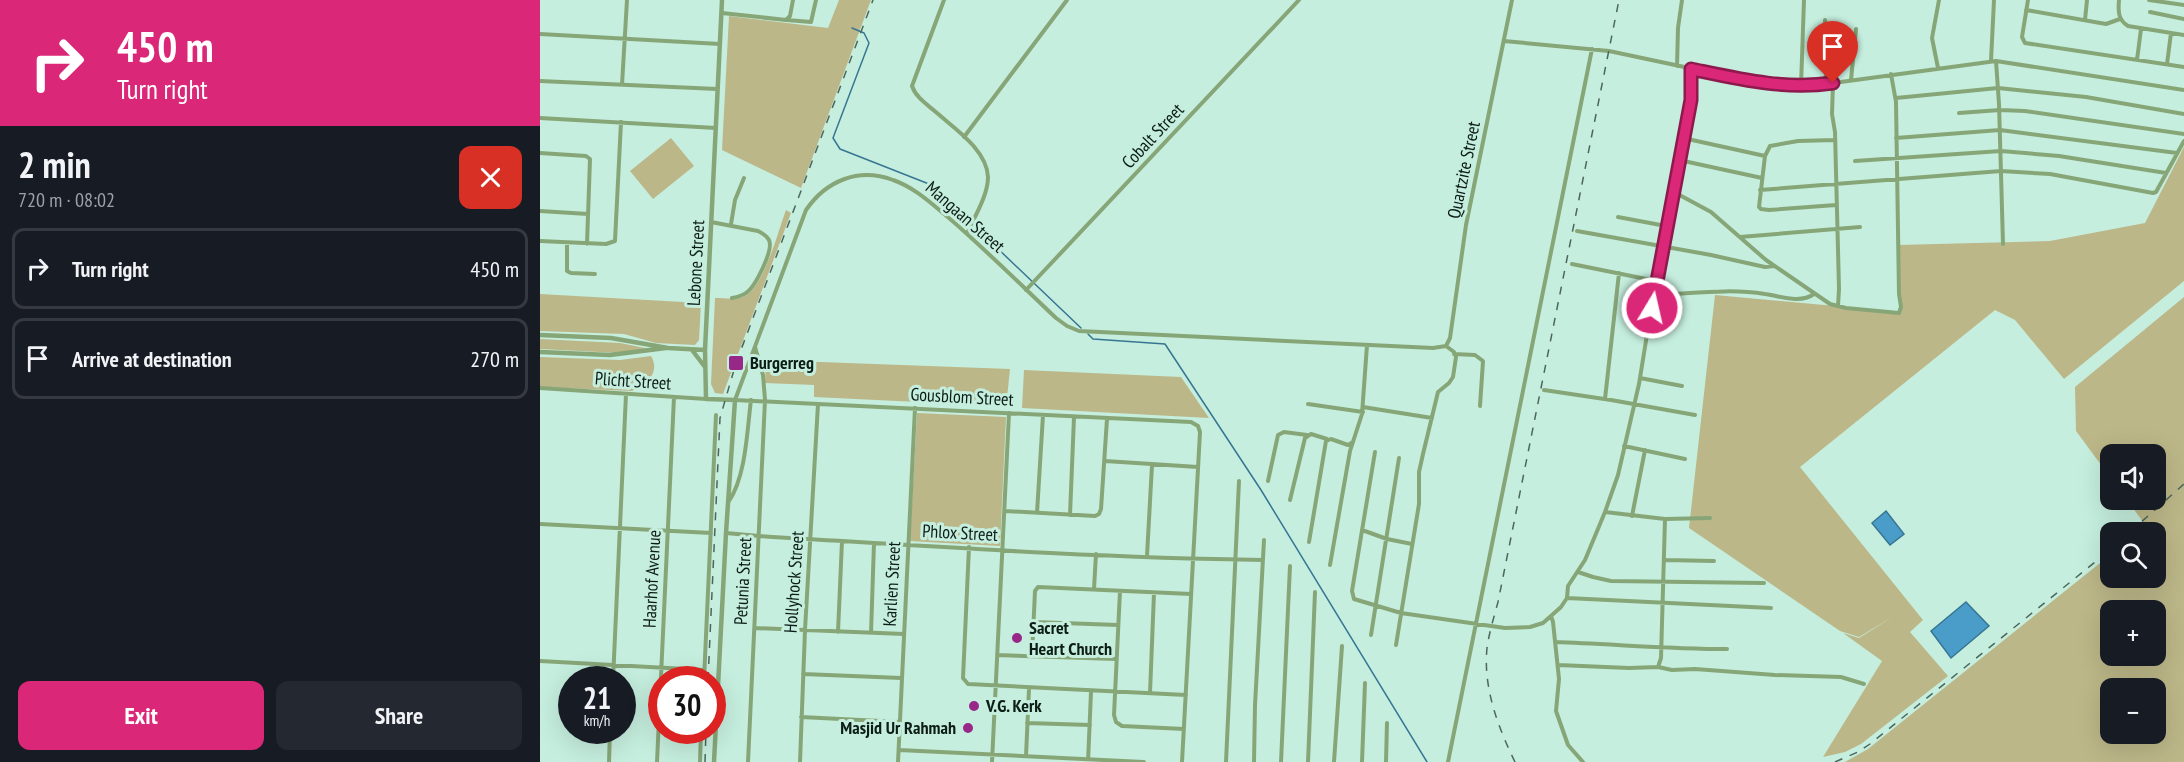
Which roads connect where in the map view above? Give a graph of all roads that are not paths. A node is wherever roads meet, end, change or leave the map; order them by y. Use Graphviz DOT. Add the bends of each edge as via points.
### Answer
graph roads {
  1 [pos="627,0"];
  2 [pos="722,0"];
  3 [pos="793,0"];
  4 [pos="816,0"];
  5 [pos="944,0"];
  6 [pos="1067,0"];
  7 [pos="1299,0"];
  8 [pos="1512,0"];
  9 [pos="1682,0"];
  10 [pos="1804,0"];
  11 [pos="1939,0"];
  12 [pos="1994,0"];
  13 [pos="2028,0"];
  14 [pos="2087,0"];
  15 [pos="2119,0"];
  16 [pos="2149,0"];
  17 [pos="2184,5"];
  18 [pos="2026,10"];
  19 [pos="2150,12"];
  20 [pos="722,13"];
  21 [pos="2120,19"];
  22 [pos="2184,19"];
  23 [pos="786,20"];
  24 [pos="1825,20"];
  25 [pos="2085,20"];
  26 [pos="1856,29"];
  27 [pos="2141,29"];
  28 [pos="2171,33"];
  29 [pos="540,34"];
  30 [pos="2184,35"];
  31 [pos="625,38"];
  32 [pos="1504,41"];
  33 [pos="720,44"];
  34 [pos="1592,49"];
  35 [pos="2137,60"];
  36 [pos="1993,61"];
  37 [pos="2167,64"];
  38 [pos="1677,66"];
  39 [pos="2184,67"];
  40 [pos="1938,68"];
  41 [pos="1691,69"];
  42 [pos="1891,75"];
  43 [pos="1851,80"];
  44 [pos="540,81"];
  45 [pos="1833,83"];
  46 [pos="1826,84"];
  47 [pos="622,85"];
  48 [pos="1801,86"];
  49 [pos="1998,88"];
  50 [pos="717,89"];
  51 [pos="2184,90"];
  52 [pos="1896,98"];
  53 [pos="2000,110"];
  54 [pos="1959,113"];
  55 [pos="2184,114"];
  56 [pos="540,118"];
  57 [pos="621,122"];
  58 [pos="716,128"];
  59 [pos="2000,130"];
  60 [pos="2184,134"];
  61 [pos="964,137"];
  62 [pos="1683,138"];
  63 [pos="1896,138"];
  64 [pos="1835,140"];
  65 [pos="2184,141"];
  66 [pos="2001,151"];
  67 [pos="540,153"];
  68 [pos="2177,153"];
  69 [pos="1765,156"];
  70 [pos="1897,159"];
  71 [pos="1679,160"];
  72 [pos="1855,161"];
  73 [pos="2001,171"];
  74 [pos="2166,173"];
  75 [pos="744,178"];
  76 [pos="1762,178"];
  77 [pos="1897,179"];
  78 [pos="1837,185"];
  79 [pos="1760,190"];
  80 [pos="1674,192"];
  81 [pos="1836,205"];
  82 [pos="540,211"];
  83 [pos="588,214"];
  84 [pos="1617,218"];
  85 [pos="711,222"];
  86 [pos="731,224"];
  87 [pos="1666,226"];
  88 [pos="1837,227"];
  89 [pos="1860,227"];
  90 [pos="1577,231"];
  91 [pos="967,234"];
  92 [pos="1739,238"];
  93 [pos="540,241"];
  94 [pos="567,243"];
  95 [pos="587,244"];
  96 [pos="2003,244"];
  97 [pos="1662,247"];
  98 [pos="1572,264"];
  99 [pos="1774,266"];
  100 [pos="1619,273"];
  101 [pos="595,274"];
  102 [pos="1656,280"];
  103 [pos="1026,290"];
  104 [pos="1814,294"];
  105 [pos="1654,295"];
  106 [pos="732,297"];
  107 [pos="1838,306"];
  108 [pos="540,335"];
  109 [pos="1367,344"];
  110 [pos="1446,346"];
  111 [pos="754,347"];
  112 [pos="668,348"];
  113 [pos="690,348"];
  114 [pos="705,350"];
  115 [pos="540,352"];
  116 [pos="1454,354"];
  117 [pos="705,367"];
  118 [pos="1640,378"];
  119 [pos="1682,386"];
  120 [pos="540,388"];
  121 [pos="1544,390"];
  122 [pos="626,394"];
  123 [pos="674,397"];
  124 [pos="706,399"];
  125 [pos="724,399"];
  126 [pos="1605,399"];
  127 [pos="735,400"];
  128 [pos="750,400"];
  129 [pos="765,400"];
  130 [pos="818,404"];
  131 [pos="1308,404"];
  132 [pos="1634,404"];
  133 [pos="1480,406"];
  134 [pos="915,408"];
  135 [pos="1363,409"];
  136 [pos="1009,413"];
  137 [pos="716,415"];
  138 [pos="1043,415"];
  139 [pos="1695,415"];
  140 [pos="1074,417"];
  141 [pos="1107,418"];
  142 [pos="1432,418"];
  143 [pos="1307,435"];
  144 [pos="1328,439"];
  145 [pos="1354,441"];
  146 [pos="1624,446"];
  147 [pos="1645,450"];
  148 [pos="1375,452"];
  149 [pos="1399,458"];
  150 [pos="1685,459"];
  151 [pos="1105,461"];
  152 [pos="1152,465"];
  153 [pos="1198,467"];
  154 [pos="1239,481"];
  155 [pos="1268,481"];
  156 [pos="1290,500"];
  157 [pos="728,502"];
  158 [pos="1005,511"];
  159 [pos="1605,512"];
  160 [pos="1037,513"];
  161 [pos="1070,515"];
  162 [pos="1632,516"];
  163 [pos="1710,518"];
  164 [pos="1665,519"];
  165 [pos="540,524"];
  166 [pos="619,528"];
  167 [pos="1362,530"];
  168 [pos="668,531"];
  169 [pos="711,533"];
  170 [pos="726,533"];
  171 [pos="759,537"];
  172 [pos="811,539"];
  173 [pos="1387,539"];
  174 [pos="1264,540"];
  175 [pos="842,541"];
  176 [pos="1309,542"];
  177 [pos="874,543"];
  178 [pos="908,544"];
  179 [pos="1412,544"];
  180 [pos="969,547"];
  181 [pos="1002,549"];
  182 [pos="1096,554"];
  183 [pos="1148,556"];
  184 [pos="1193,558"];
  185 [pos="1234,559"];
  186 [pos="1263,560"];
  187 [pos="1665,560"];
  188 [pos="1714,561"];
  189 [pos="1330,565"];
  190 [pos="1290,566"];
  191 [pos="1578,572"];
  192 [pos="1664,582"];
  193 [pos="1764,583"];
  194 [pos="1094,589"];
  195 [pos="1120,591"];
  196 [pos="1315,592"];
  197 [pos="1154,593"];
  198 [pos="1191,594"];
  199 [pos="1567,598"];
  200 [pos="1663,603"];
  201 [pos="1375,606"];
  202 [pos="1771,608"];
  203 [pos="1401,613"];
  204 [pos="1551,616"];
  205 [pos="1034,622"];
  206 [pos="1475,624"];
  207 [pos="1118,625"];
  208 [pos="754,628"];
  209 [pos="805,630"];
  210 [pos="838,632"];
  211 [pos="871,633"];
  212 [pos="904,634"];
  213 [pos="1371,635"];
  214 [pos="1555,642"];
  215 [pos="1396,645"];
  216 [pos="1342,646"];
  217 [pos="1661,646"];
  218 [pos="1727,649"];
  219 [pos="998,655"];
  220 [pos="1032,655"];
  221 [pos="1116,659"];
  222 [pos="540,661"];
  223 [pos="613,665"];
  224 [pos="1558,665"];
  225 [pos="662,666"];
  226 [pos="704,666"];
  227 [pos="648,667"];
  228 [pos="1658,667"];
  229 [pos="803,674"];
  230 [pos="901,678"];
  231 [pos="1365,683"];
  232 [pos="1864,684"];
  233 [pos="996,686"];
  234 [pos="1029,689"];
  235 [pos="1091,692"];
  236 [pos="1115,693"];
  237 [pos="1150,693"];
  238 [pos="1186,695"];
  239 [pos="801,717"];
  240 [pos="900,722"];
  241 [pos="1027,723"];
  242 [pos="1387,723"];
  243 [pos="1090,725"];
  244 [pos="1184,729"];
  245 [pos="610,744"];
  246 [pos="658,744"];
  247 [pos="701,744"];
  248 [pos="899,750"];
  249 [pos="993,754"];
  250 [pos="1026,756"];
  251 [pos="1088,760"];
  252 [pos="609,762"];
  253 [pos="657,762"];
  254 [pos="700,762"];
  255 [pos="714,762"];
  256 [pos="748,762"];
  257 [pos="800,762"];
  258 [pos="898,762"];
  259 [pos="992,762"];
  260 [pos="1144,762"];
  261 [pos="1182,762"];
  262 [pos="1226,762"];
  263 [pos="1254,762"];
  264 [pos="1281,762"];
  265 [pos="1308,762"];
  266 [pos="1334,762"];
  267 [pos="1362,762"];
  268 [pos="1386,762"];
  269 [pos="1448,762"];
  270 [pos="1583,762"];
  1 -- 31 [label="street"];
  2 -- 20 [label="street, Lebone Street"];
  3 -- 23 [label="street"];
  4 -- 23 [label="street" via="811,22"];
  5 -- 61 [label="street" via="912,86"];
  6 -- 61 [label="street"];
  7 -- 103 [label="street, Cobalt Street"];
  8 -- 32 [label="street, Quartzite Street"];
  9 -- 38 [label="street"];
  10 -- 48 [label="street"];
  11 -- 40 [label="street" via="1932,38"];
  12 -- 36 [label="street"];
  13 -- 18 [label="street"];
  14 -- 25 [label="street"];
  15 -- 21 [label="street"];
  16 -- 17 [label="street"];
  18 -- 25 [label="street"];
  18 -- 35 [label="street" via="2022,37 2025,43"];
  19 -- 22 [label="street"];
  20 -- 23 [label="street"];
  20 -- 33 [label="street, Lebone Street"];
  21 -- 25 [label="street" via="2106,24"];
  21 -- 27 [label="street"];
  24 -- 46 [label="street"];
  26 -- 43 [label="street"];
  27 -- 28 [label="street"];
  27 -- 35 [label="street"];
  28 -- 30 [label="street"];
  28 -- 37 [label="street"];
  29 -- 31 [label="street"];
  31 -- 33 [label="street"];
  31 -- 47 [label="street"];
  32 -- 34 [label="street"];
  32 -- 110 [label="street, Quartzite Street"];
  33 -- 50 [label="street, Lebone Street"];
  34 -- 38 [label="street"];
  34 -- 206 [label="street"];
  35 -- 37 [label="street"];
  36 -- 40 [label="street"];
  36 -- 49 [label="street"];
  36 -- 51 [label="street"];
  37 -- 39 [label="street"];
  38 -- 41 [label="street"];
  40 -- 42 [label="street"];
  41 -- 48 [label="street" via="1760,83"];
  41 -- 62 [label="street" via="1691,100"];
  42 -- 43 [label="street"];
  42 -- 52 [label="street"];
  43 -- 45 [label="street"];
  44 -- 47 [label="street"];
  45 -- 46 [label="street"];
  45 -- 64 [label="street"];
  46 -- 48 [label="street"];
  47 -- 50 [label="street"];
  49 -- 52 [label="street"];
  49 -- 53 [label="street"];
  49 -- 55 [label="street" via="2086,97"];
  50 -- 58 [label="street, Lebone Street"];
  52 -- 63 [label="street"];
  53 -- 54 [label="street"];
  53 -- 59 [label="street"];
  53 -- 60 [label="street"];
  56 -- 57 [label="street"];
  57 -- 58 [label="street"];
  57 -- 95 [label="street" via="616,240 610,244"];
  58 -- 85 [label="street, Lebone Street"];
  59 -- 63 [label="street"];
  59 -- 66 [label="street"];
  59 -- 68 [label="street"];
  61 -- 91 [label="street" via="979,154 988,177"];
  62 -- 69 [label="street"];
  62 -- 71 [label="street"];
  63 -- 70 [label="street"];
  64 -- 69 [label="street" via="1770,146"];
  64 -- 78 [label="street"];
  65 -- 68 [label="street"];
  66 -- 70 [label="street"];
  66 -- 73 [label="street"];
  66 -- 74 [label="street"];
  67 -- 83 [label="street" via="588,157"];
  68 -- 74 [label="street"];
  69 -- 76 [label="street"];
  70 -- 72 [label="street"];
  70 -- 77 [label="street"];
  71 -- 76 [label="street"];
  71 -- 80 [label="street"];
  73 -- 74 [label="street" via="2050,174 2153,193"];
  73 -- 77 [label="street"];
  73 -- 96 [label="street"];
  75 -- 86 [label="street"];
  76 -- 79 [label="street"];
  77 -- 78 [label="street"];
  77 -- 107 [label="street" via="1899,313"];
  78 -- 79 [label="street"];
  78 -- 81 [label="street"];
  79 -- 81 [label="street" via="1761,209"];
  80 -- 87 [label="street"];
  80 -- 92 [label="street" via="1711,212"];
  81 -- 88 [label="street"];
  82 -- 83 [label="street"];
  83 -- 95 [label="street"];
  84 -- 87 [label="street"];
  85 -- 86 [label="street"];
  85 -- 114 [label="street, Lebone Street"];
  86 -- 106 [label="street" via="761,232 770,246 752,287 744,295"];
  87 -- 97 [label="street"];
  88 -- 89 [label="street"];
  88 -- 92 [label="street"];
  88 -- 107 [label="street"];
  90 -- 97 [label="street"];
  91 -- 103 [label="street, Mangaan Street"];
  91 -- 111 [label="street, Mangaan Street" via="930,202 893,180 858,175 836,182 806,210"];
  92 -- 99 [label="street"];
  93 -- 94 [label="street"];
  94 -- 95 [label="street"];
  94 -- 101 [label="street" via="567,271"];
  97 -- 99 [label="street"];
  97 -- 102 [label="street"];
  98 -- 100 [label="street"];
  99 -- 104 [label="street"];
  100 -- 102 [label="street"];
  100 -- 126 [label="street"];
  102 -- 105 [label="street"];
  103 -- 109 [label="street, Mangaan Street" via="1056,318 1079,330"];
  104 -- 105 [label="street" via="1808,298 1746,292"];
  104 -- 107 [label="street"];
  105 -- 118 [label="street"];
  108 -- 112 [label="street" via="611,338"];
  109 -- 110 [label="street, Mangaan Street"];
  109 -- 135 [label="street"];
  110 -- 116 [label="street"];
  111 -- 127 [label="street, Mangaan Street"];
  111 -- 129 [label="street, Petunia Street" via="763,375"];
  112 -- 113 [label="street"];
  112 -- 115 [label="street" via="610,355"];
  113 -- 114 [label="street"];
  113 -- 117 [label="street"];
  114 -- 117 [label="street, Lebone Street"];
  116 -- 133 [label="street" via="1475,355 1483,361"];
  116 -- 142 [label="street" via="1453,377 1440,389"];
  117 -- 124 [label="street, Lebone Street"];
  118 -- 119 [label="street"];
  118 -- 132 [label="street"];
  120 -- 122 [label="street, Plicht Street"];
  121 -- 126 [label="street"];
  122 -- 123 [label="street, Plicht Street"];
  122 -- 166 [label="street"];
  123 -- 124 [label="street, Plicht Street"];
  123 -- 168 [label="street, Haarhof Avenue"];
  124 -- 125 [label="street, Plicht Street"];
  125 -- 127 [label="street, Gousblom Street"];
  126 -- 132 [label="street"];
  127 -- 128 [label="street, Gousblom Street"];
  127 -- 157 [label="street, Mangaan Street"];
  128 -- 129 [label="street, Gousblom Street"];
  128 -- 157 [label="street" via="745,448 736,488"];
  129 -- 130 [label="street, Gousblom Street"];
  129 -- 171 [label="street, Petunia Street"];
  130 -- 134 [label="street, Gousblom Street"];
  130 -- 172 [label="street, Hollyhock Street"];
  131 -- 135 [label="street"];
  132 -- 139 [label="street"];
  132 -- 146 [label="street"];
  134 -- 136 [label="street, Gousblom Street"];
  134 -- 178 [label="street, Karlien Street"];
  135 -- 142 [label="street"];
  135 -- 145 [label="street"];
  136 -- 138 [label="street, Gousblom Street"];
  136 -- 158 [label="street"];
  137 -- 169 [label="street"];
  138 -- 140 [label="street, Gousblom Street"];
  138 -- 160 [label="street"];
  140 -- 141 [label="street, Gousblom Street"];
  140 -- 161 [label="street"];
  141 -- 151 [label="street"];
  141 -- 153 [label="street, Gousblom Street" via="1197,425"];
  142 -- 179 [label="street" via="1419,472 1419,504"];
  143 -- 144 [label="street"];
  143 -- 155 [label="street" via="1278,435"];
  143 -- 156 [label="street"];
  144 -- 145 [label="street" via="1348,445"];
  144 -- 176 [label="street"];
  145 -- 189 [label="street"];
  146 -- 147 [label="street"];
  146 -- 159 [label="street"];
  147 -- 150 [label="street"];
  147 -- 162 [label="street"];
  148 -- 167 [label="street"];
  149 -- 173 [label="street"];
  151 -- 152 [label="street"];
  151 -- 161 [label="street" via="1101,512 1095,516"];
  152 -- 153 [label="street"];
  152 -- 183 [label="street"];
  153 -- 184 [label="street"];
  154 -- 185 [label="street"];
  157 -- 170 [label="street, Mangaan Street"];
  158 -- 160 [label="street"];
  158 -- 181 [label="street"];
  159 -- 162 [label="street"];
  159 -- 191 [label="street"];
  160 -- 161 [label="street"];
  162 -- 164 [label="street"];
  163 -- 164 [label="street"];
  164 -- 187 [label="street"];
  165 -- 166 [label="street"];
  166 -- 168 [label="street"];
  166 -- 223 [label="street"];
  167 -- 173 [label="street"];
  167 -- 201 [label="street" via="1352,597"];
  168 -- 169 [label="street"];
  168 -- 225 [label="street, Haarhof Avenue"];
  169 -- 226 [label="street"];
  170 -- 171 [label="street, Phlox Street"];
  170 -- 255 [label="street, Mangaan Street"];
  171 -- 172 [label="street, Phlox Street"];
  171 -- 208 [label="street, Petunia Street"];
  172 -- 175 [label="street, Phlox Street"];
  172 -- 209 [label="street, Hollyhock Street"];
  173 -- 179 [label="street"];
  173 -- 201 [label="street"];
  174 -- 186 [label="street"];
  175 -- 177 [label="street, Phlox Street"];
  175 -- 210 [label="street"];
  177 -- 178 [label="street, Phlox Street"];
  177 -- 211 [label="street"];
  178 -- 180 [label="street, Phlox Street"];
  178 -- 212 [label="street, Karlien Street"];
  179 -- 203 [label="street"];
  180 -- 181 [label="street, Phlox Street"];
  180 -- 233 [label="street" via="963,678 968,684"];
  181 -- 182 [label="street, Phlox Street"];
  181 -- 219 [label="street"];
  182 -- 183 [label="street, Phlox Street"];
  182 -- 194 [label="street"];
  183 -- 184 [label="street, Phlox Street"];
  184 -- 185 [label="street, Phlox Street"];
  184 -- 198 [label="street"];
  185 -- 186 [label="street, Phlox Street"];
  185 -- 262 [label="street"];
  186 -- 263 [label="street"];
  187 -- 188 [label="street"];
  187 -- 192 [label="street"];
  190 -- 264 [label="street"];
  191 -- 192 [label="street" via="1611,581"];
  191 -- 199 [label="street" via="1568,586"];
  192 -- 193 [label="street"];
  192 -- 200 [label="street"];
  194 -- 195 [label="street"];
  194 -- 205 [label="street" via="1036,589"];
  195 -- 197 [label="street"];
  195 -- 207 [label="street"];
  196 -- 265 [label="street"];
  197 -- 198 [label="street"];
  197 -- 237 [label="street"];
  198 -- 238 [label="street"];
  199 -- 200 [label="street"];
  199 -- 204 [label="street"];
  200 -- 202 [label="street"];
  200 -- 217 [label="street"];
  201 -- 203 [label="street"];
  201 -- 213 [label="street"];
  203 -- 206 [label="street"];
  203 -- 215 [label="street"];
  204 -- 206 [label="street" via="1530,627"];
  204 -- 214 [label="street"];
  205 -- 207 [label="street"];
  205 -- 220 [label="street"];
  206 -- 269 [label="street"];
  207 -- 221 [label="street"];
  208 -- 209 [label="street"];
  208 -- 256 [label="street, Petunia Street"];
  209 -- 210 [label="street"];
  209 -- 229 [label="street, Hollyhock Street"];
  210 -- 211 [label="street"];
  211 -- 212 [label="street"];
  212 -- 230 [label="street, Karlien Street"];
  214 -- 217 [label="street"];
  214 -- 224 [label="street"];
  216 -- 266 [label="street"];
  217 -- 218 [label="street"];
  217 -- 228 [label="street"];
  219 -- 220 [label="street"];
  219 -- 233 [label="street"];
  220 -- 221 [label="street"];
  221 -- 236 [label="street"];
  222 -- 223 [label="street"];
  223 -- 227 [label="street"];
  224 -- 228 [label="street"];
  224 -- 270 [label="street" via="1556,711 1568,745"];
  228 -- 232 [label="street" via="1841,677"];
  229 -- 230 [label="street"];
  229 -- 239 [label="street, Hollyhock Street"];
  230 -- 240 [label="street, Karlien Street"];
  231 -- 267 [label="street"];
  233 -- 234 [label="street"];
  233 -- 249 [label="street"];
  234 -- 235 [label="street"];
  234 -- 241 [label="street"];
  235 -- 236 [label="street"];
  235 -- 243 [label="street"];
  236 -- 237 [label="street"];
  236 -- 244 [label="street" via="1114,715 1119,724"];
  237 -- 238 [label="street"];
  238 -- 244 [label="street"];
  239 -- 240 [label="street"];
  239 -- 257 [label="street, Hollyhock Street"];
  240 -- 248 [label="street, Karlien Street"];
  241 -- 243 [label="street"];
  241 -- 250 [label="street"];
  242 -- 268 [label="street"];
  243 -- 251 [label="street"];
  244 -- 261 [label="street"];
  245 -- 252 [label="street"];
  246 -- 253 [label="street, Haarhof Avenue"];
  247 -- 254 [label="street"];
  248 -- 249 [label="street"];
  248 -- 258 [label="street, Karlien Street"];
  249 -- 250 [label="street"];
  249 -- 259 [label="street"];
  250 -- 251 [label="street"];
  251 -- 260 [label="street"];
}
